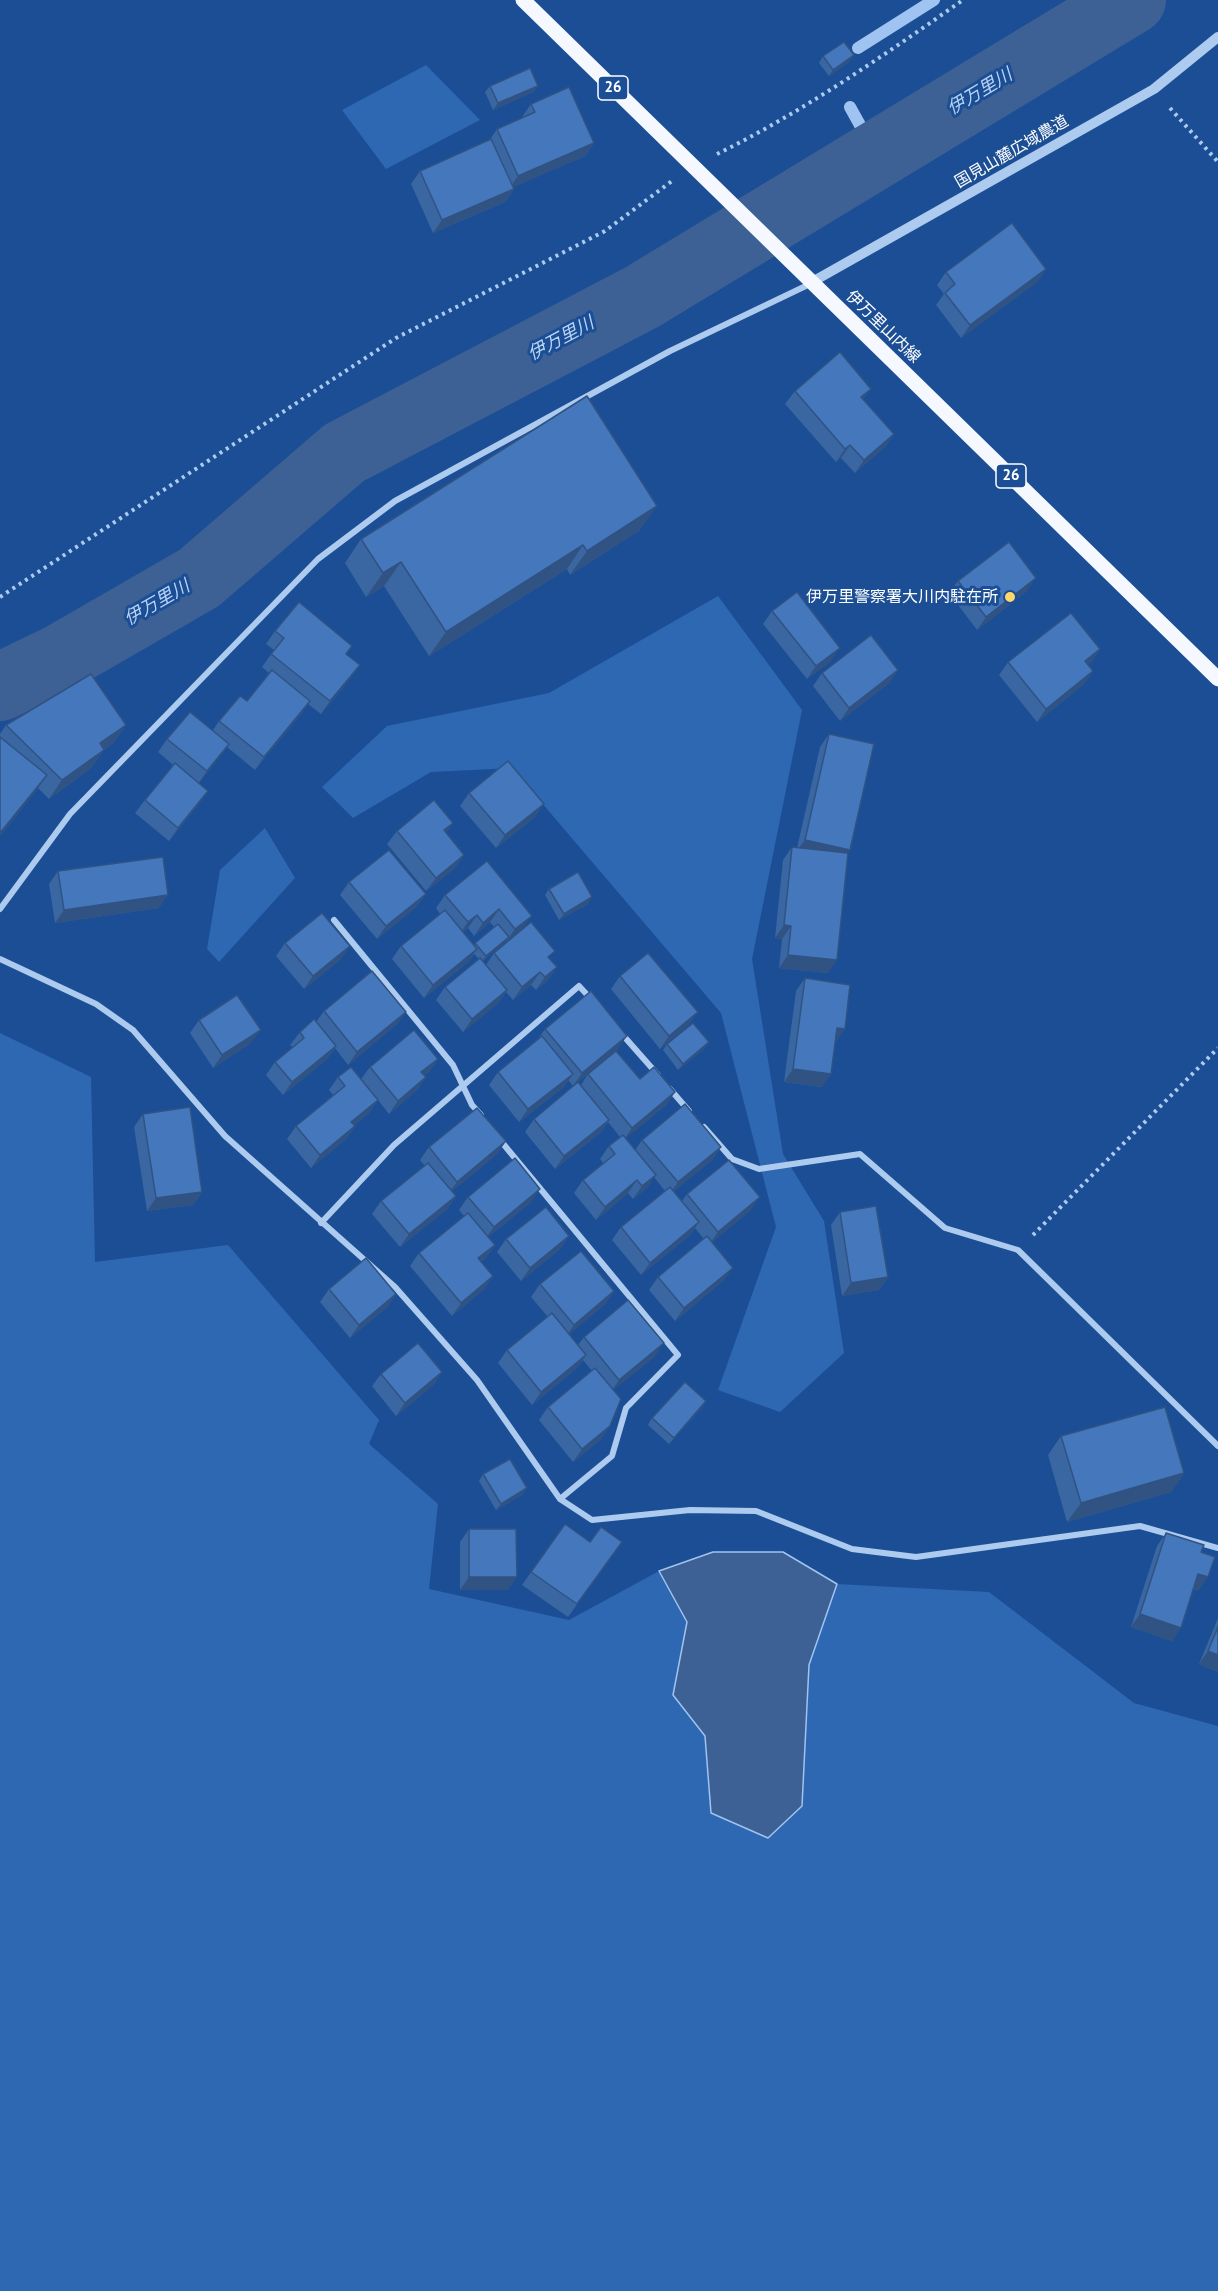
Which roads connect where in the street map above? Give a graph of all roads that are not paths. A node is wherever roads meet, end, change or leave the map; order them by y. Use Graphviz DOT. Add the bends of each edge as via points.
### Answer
graph roads {
  1 [pos="523,0"];
  2 [pos="1218,37"];
  3 [pos="808,278"];
  4 [pos="1218,679"];
  5 [pos="0,909"];
  6 [pos="334,920"];
  7 [pos="0,959"];
  8 [pos="595,1003"];
  9 [pos="618,1029"];
  10 [pos="463,1086"];
  11 [pos="694,1116"];
  12 [pos="487,1123"];
  13 [pos="702,1125"];
  14 [pos="494,1132"];
  15 [pos="321,1223"];
  16 [pos="1218,1446"];
  17 [pos="560,1499"];
  18 [pos="1218,1548"];
  1 -- 3 [label="main road, 伊万里山内線 / 26"];
  2 -- 3 [label="street, 国見山麓広域農道" via="1154,89"];
  3 -- 4 [label="main road, 伊万里山内線 / 26"];
  3 -- 5 [label="street" via="395,501 318,559 70,814"];
  6 -- 10 [label="street" via="453,1065"];
  7 -- 15 [label="street" via="96,1004 133,1030 225,1136"];
  8 -- 10 [label="street" via="579,986"];
  9 -- 11 [label="street"];
  10 -- 12 [label="street"];
  10 -- 15 [label="street" via="394,1145"];
  13 -- 16 [label="street" via="732,1159 759,1169 860,1154 945,1228 1018,1250"];
  14 -- 17 [label="street" via="678,1355 626,1408 612,1455"];
  15 -- 17 [label="street" via="395,1287 477,1380"];
  17 -- 18 [label="street" via="592,1520 690,1510 756,1511 852,1549 916,1557 1140,1526"];
}
